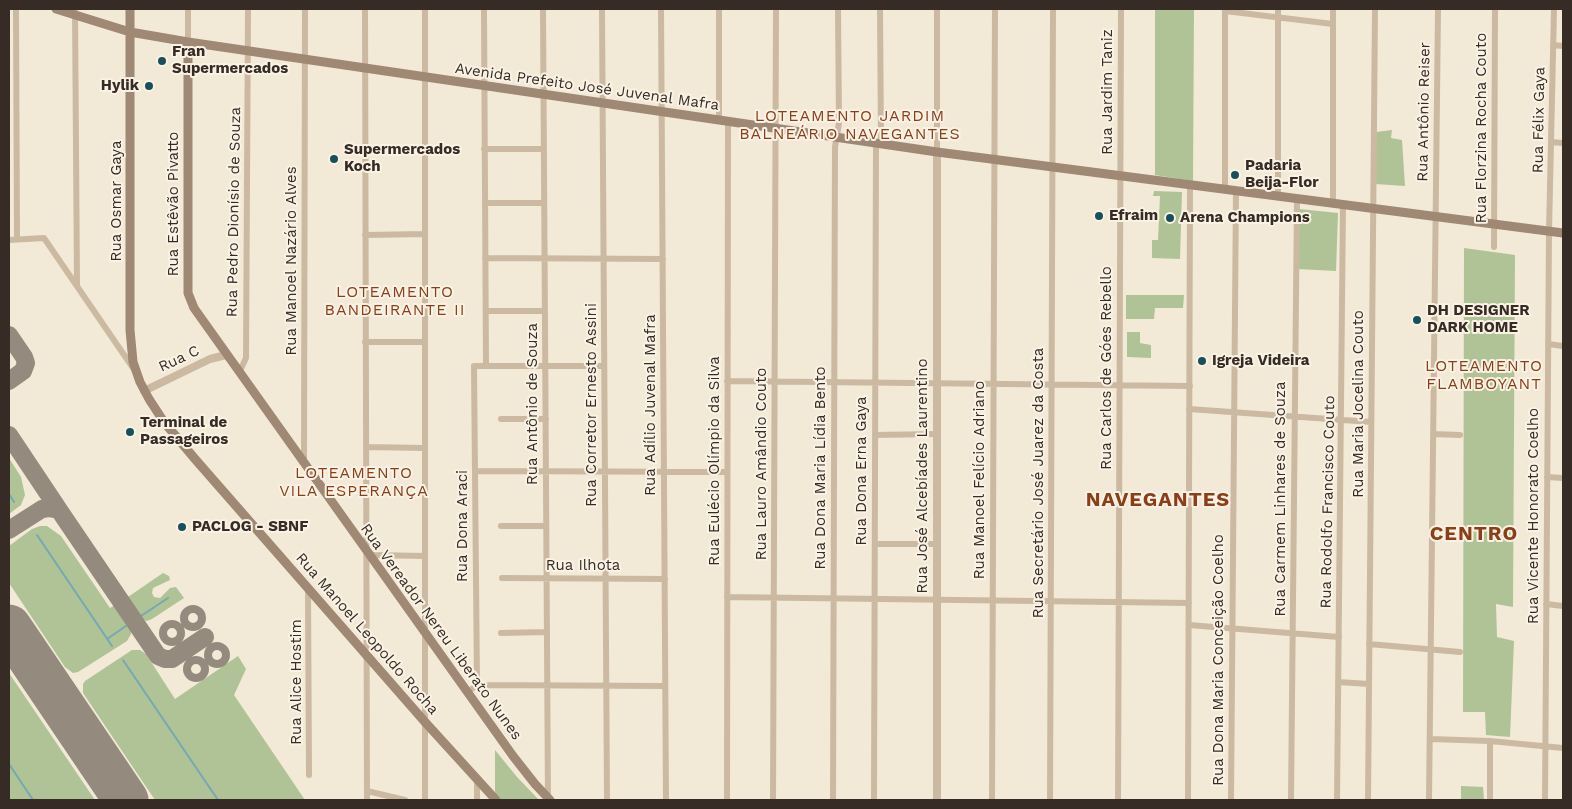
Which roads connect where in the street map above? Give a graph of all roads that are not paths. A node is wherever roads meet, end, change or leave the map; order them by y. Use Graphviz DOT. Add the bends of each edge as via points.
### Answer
graph roads {
  1 [pos="16,9"];
  2 [pos="56,9"];
  3 [pos="130,9"];
  4 [pos="188,9"];
  5 [pos="248,9"];
  6 [pos="305,9"];
  7 [pos="365,9"];
  8 [pos="425,9"];
  9 [pos="484,9"];
  10 [pos="543,9"];
  11 [pos="602,9"];
  12 [pos="661,9"];
  13 [pos="719,9"];
  14 [pos="776,9"];
  15 [pos="838,9"];
  16 [pos="880,9"];
  17 [pos="937,9"];
  18 [pos="995,9"];
  19 [pos="1053,9"];
  20 [pos="1121,9"];
  21 [pos="1278,9"];
  22 [pos="1333,9"];
  23 [pos="1375,9"];
  24 [pos="1438,9"];
  25 [pos="1495,9"];
  26 [pos="1554,9"];
  27 [pos="1225,10"];
  28 [pos="75,12"];
  29 [pos="1278,18"];
  30 [pos="1333,24"];
  31 [pos="130,32"];
  32 [pos="188,42"];
  33 [pos="1553,45"];
  34 [pos="1563,46"];
  35 [pos="248,51"];
  36 [pos="305,59"];
  37 [pos="365,68"];
  38 [pos="425,77"];
  39 [pos="484,85"];
  40 [pos="544,94"];
  41 [pos="602,103"];
  42 [pos="662,111"];
  43 [pos="724,121"];
  44 [pos="776,128"];
  45 [pos="836,137"];
  46 [pos="1551,142"];
  47 [pos="878,143"];
  48 [pos="1563,143"];
  49 [pos="484,149"];
  50 [pos="544,149"];
  51 [pos="937,152"];
  52 [pos="994,159"];
  53 [pos="1053,166"];
  54 [pos="1120,175"];
  55 [pos="1190,184"];
  56 [pos="1225,189"];
  57 [pos="1236,190"];
  58 [pos="1278,196"];
  59 [pos="1297,198"];
  60 [pos="485,203"];
  61 [pos="544,203"];
  62 [pos="1333,203"];
  63 [pos="1343,204"];
  64 [pos="1373,208"];
  65 [pos="1436,216"];
  66 [pos="1494,224"];
  67 [pos="1549,231"];
  68 [pos="1563,233"];
  69 [pos="425,234"];
  70 [pos="365,235"];
  71 [pos="17,239"];
  72 [pos="9,240"];
  73 [pos="1494,247"];
  74 [pos="485,258"];
  75 [pos="545,258"];
  76 [pos="604,258"];
  77 [pos="663,259"];
  78 [pos="77,286"];
  79 [pos="486,311"];
  80 [pos="545,311"];
  81 [pos="366,342"];
  82 [pos="425,342"];
  83 [pos="1548,344"];
  84 [pos="1563,346"];
  85 [pos="127,351"];
  86 [pos="226,356"];
  87 [pos="486,366"];
  88 [pos="545,366"];
  89 [pos="604,366"];
  90 [pos="239,373"];
  91 [pos="728,381"];
  92 [pos="775,381"];
  93 [pos="834,382"];
  94 [pos="875,382"];
  95 [pos="937,383"];
  96 [pos="993,384"];
  97 [pos="1052,384"];
  98 [pos="1119,385"];
  99 [pos="1190,386"];
  100 [pos="144,391"];
  101 [pos="1190,409"];
  102 [pos="1234,412"];
  103 [pos="1295,416"];
  104 [pos="501,419"];
  105 [pos="546,419"];
  106 [pos="1341,420"];
  107 [pos="1371,422"];
  108 [pos="937,434"];
  109 [pos="1433,434"];
  110 [pos="875,435"];
  111 [pos="1460,435"];
  112 [pos="366,447"];
  113 [pos="425,448"];
  114 [pos="304,463"];
  115 [pos="475,471"];
  116 [pos="546,472"];
  117 [pos="605,472"];
  118 [pos="664,472"];
  119 [pos="728,472"];
  120 [pos="1547,477"];
  121 [pos="1563,478"];
  122 [pos="500,526"];
  123 [pos="546,526"];
  124 [pos="875,544"];
  125 [pos="937,544"];
  126 [pos="368,552"];
  127 [pos="425,556"];
  128 [pos="502,578"];
  129 [pos="547,578"];
  130 [pos="606,579"];
  131 [pos="665,579"];
  132 [pos="308,589"];
  133 [pos="727,597"];
  134 [pos="774,598"];
  135 [pos="833,598"];
  136 [pos="875,599"];
  137 [pos="937,600"];
  138 [pos="992,600"];
  139 [pos="1051,601"];
  140 [pos="1118,602"];
  141 [pos="1189,603"];
  142 [pos="1546,604"];
  143 [pos="1563,606"];
  144 [pos="1189,625"];
  145 [pos="1232,628"];
  146 [pos="425,632"];
  147 [pos="547,632"];
  148 [pos="501,633"];
  149 [pos="1293,633"];
  150 [pos="1339,636"];
  151 [pos="1370,644"];
  152 [pos="1431,650"];
  153 [pos="1460,652"];
  154 [pos="366,655"];
  155 [pos="1338,682"];
  156 [pos="1369,684"];
  157 [pos="477,685"];
  158 [pos="547,686"];
  159 [pos="606,686"];
  160 [pos="665,686"];
  161 [pos="468,692"];
  162 [pos="425,722"];
  163 [pos="1430,739"];
  164 [pos="1490,741"];
  165 [pos="1545,745"];
  166 [pos="1563,748"];
  167 [pos="309,775"];
  168 [pos="477,779"];
  169 [pos="367,791"];
  170 [pos="549,799"];
  171 [pos="367,800"];
  172 [pos="405,800"];
  173 [pos="425,800"];
  174 [pos="477,800"];
  175 [pos="496,800"];
  176 [pos="607,800"];
  177 [pos="666,800"];
  178 [pos="727,800"];
  179 [pos="774,800"];
  180 [pos="833,800"];
  181 [pos="874,800"];
  182 [pos="937,800"];
  183 [pos="992,800"];
  184 [pos="1050,800"];
  185 [pos="1118,800"];
  186 [pos="1188,800"];
  187 [pos="1231,800"];
  188 [pos="1291,800"];
  189 [pos="1337,800"];
  190 [pos="1368,800"];
  191 [pos="1429,800"];
  192 [pos="1490,800"];
  193 [pos="1545,800"];
  1 -- 71 [label="street"];
  2 -- 28 [label="main road, Avenida Prefeito José Juvenal Mafra"];
  3 -- 31 [label="main road, Rua Osmar Gaya"];
  4 -- 32 [label="street"];
  5 -- 35 [label="street, Rua Pedro Dionísio de Souza"];
  6 -- 36 [label="street, Rua Manoel Nazário Alves"];
  7 -- 37 [label="street"];
  8 -- 38 [label="street"];
  9 -- 39 [label="street"];
  10 -- 40 [label="street, Rua Antônio de Souza"];
  11 -- 41 [label="street, Rua Corretor Ernesto Assini"];
  12 -- 42 [label="street, Rua Adílio Juvenal Mafra"];
  13 -- 43 [label="street, Rua Eulécio Olímpio da Silva"];
  14 -- 44 [label="street, Rua Lauro Amândio Couto"];
  15 -- 45 [label="street, Rua Dona Maria Lídia Bento" via="839,123"];
  16 -- 47 [label="street, Rua Dona Erna Gaya"];
  17 -- 51 [label="street"];
  18 -- 52 [label="street, Rua Manoel Felício Adriano"];
  19 -- 53 [label="street, Rua Secretário José Juarez da Costa"];
  20 -- 54 [label="street, Rua Jardim Taniz"];
  21 -- 29 [label="street"];
  22 -- 30 [label="street"];
  23 -- 64 [label="street, Rua Maria Jocelina Couto"];
  24 -- 65 [label="street, Rua Antônio Reiser"];
  25 -- 66 [label="street, Rua Florzina Rocha Couto"];
  26 -- 33 [label="street, Rua Félix Gaya"];
  27 -- 29 [label="street"];
  27 -- 56 [label="street"];
  28 -- 31 [label="main road, Avenida Prefeito José Juvenal Mafra"];
  28 -- 78 [label="street"];
  29 -- 30 [label="street"];
  29 -- 58 [label="street"];
  30 -- 62 [label="street"];
  31 -- 32 [label="main road, Avenida Prefeito José Juvenal Mafra"];
  31 -- 85 [label="main road, Rua Osmar Gaya"];
  32 -- 35 [label="main road, Avenida Prefeito José Juvenal Mafra"];
  32 -- 86 [label="main road, Rua Estêvão Pivatto" via="188,293 194,308"];
  33 -- 34 [label="street"];
  33 -- 46 [label="street, Rua Félix Gaya"];
  35 -- 36 [label="main road, Avenida Prefeito José Juvenal Mafra"];
  35 -- 90 [label="street, Rua Pedro Dionísio de Souza" via="246,358"];
  36 -- 37 [label="main road, Avenida Prefeito José Juvenal Mafra"];
  36 -- 114 [label="street, Rua Manoel Nazário Alves"];
  37 -- 38 [label="main road, Avenida Prefeito José Juvenal Mafra"];
  37 -- 70 [label="street"];
  38 -- 39 [label="main road, Avenida Prefeito José Juvenal Mafra"];
  38 -- 69 [label="street"];
  39 -- 40 [label="main road, Avenida Prefeito José Juvenal Mafra"];
  39 -- 49 [label="street"];
  40 -- 41 [label="main road, Avenida Prefeito José Juvenal Mafra"];
  40 -- 50 [label="street, Rua Antônio de Souza"];
  41 -- 42 [label="main road, Avenida Prefeito José Juvenal Mafra"];
  41 -- 76 [label="street, Rua Corretor Ernesto Assini"];
  42 -- 43 [label="main road, Avenida Prefeito José Juvenal Mafra"];
  42 -- 77 [label="street, Rua Adílio Juvenal Mafra"];
  43 -- 44 [label="main road, Avenida Prefeito José Juvenal Mafra"];
  43 -- 91 [label="street, Rua Eulécio Olímpio da Silva"];
  44 -- 45 [label="main road, Avenida Prefeito José Juvenal Mafra"];
  44 -- 92 [label="street, Rua Lauro Amândio Couto"];
  45 -- 47 [label="main road, Avenida Prefeito José Juvenal Mafra"];
  45 -- 93 [label="street, Rua Dona Maria Lídia Bento"];
  46 -- 48 [label="street"];
  46 -- 67 [label="street, Rua Félix Gaya"];
  47 -- 51 [label="main road, Avenida Prefeito José Juvenal Mafra"];
  47 -- 94 [label="street, Rua Dona Erna Gaya"];
  49 -- 50 [label="street"];
  49 -- 60 [label="street"];
  50 -- 61 [label="street, Rua Antônio de Souza"];
  51 -- 52 [label="main road, Avenida Prefeito José Juvenal Mafra"];
  51 -- 95 [label="street, Rua José Alcebíades Laurentino"];
  52 -- 53 [label="main road, Avenida Prefeito José Juvenal Mafra"];
  52 -- 96 [label="street, Rua Manoel Felício Adriano"];
  53 -- 54 [label="main road, Avenida Prefeito José Juvenal Mafra"];
  53 -- 97 [label="street, Rua Secretário José Juarez da Costa"];
  54 -- 55 [label="main road, Avenida Prefeito José Juvenal Mafra"];
  54 -- 98 [label="street, Rua Carlos de Góes Rebello"];
  55 -- 56 [label="main road, Avenida Prefeito José Juvenal Mafra"];
  55 -- 99 [label="street"];
  56 -- 57 [label="main road, Avenida Prefeito José Juvenal Mafra"];
  57 -- 58 [label="main road, Avenida Prefeito José Juvenal Mafra"];
  57 -- 102 [label="street, Rua Dona Maria Conceição Coelho"];
  58 -- 59 [label="main road, Avenida Prefeito José Juvenal Mafra"];
  59 -- 62 [label="main road, Avenida Prefeito José Juvenal Mafra"];
  59 -- 103 [label="street, Rua Carmem Linhares de Souza"];
  60 -- 61 [label="street"];
  60 -- 74 [label="street"];
  61 -- 75 [label="street, Rua Antônio de Souza"];
  62 -- 63 [label="main road, Avenida Prefeito José Juvenal Mafra"];
  63 -- 64 [label="main road, Avenida Prefeito José Juvenal Mafra"];
  63 -- 106 [label="street, Rua Rodolfo Francisco Couto"];
  64 -- 65 [label="main road, Avenida Prefeito José Juvenal Mafra"];
  64 -- 107 [label="street, Rua Maria Jocelina Couto"];
  65 -- 66 [label="main road, Avenida Prefeito José Juvenal Mafra"];
  65 -- 109 [label="street, Rua Antônio Reiser"];
  66 -- 67 [label="main road, Avenida Prefeito José Juvenal Mafra"];
  66 -- 73 [label="street, Rua Florzina Rocha Couto"];
  67 -- 68 [label="main road, Avenida Prefeito José Juvenal Mafra"];
  67 -- 83 [label="street, Rua Vicente Honorato Coelho"];
  69 -- 70 [label="street"];
  69 -- 82 [label="street"];
  70 -- 81 [label="street"];
  71 -- 72 [label="street"];
  71 -- 78 [label="street" via="44,238"];
  74 -- 75 [label="street"];
  74 -- 79 [label="street"];
  75 -- 76 [label="street"];
  75 -- 80 [label="street, Rua Antônio de Souza"];
  76 -- 77 [label="street"];
  76 -- 89 [label="street, Rua Corretor Ernesto Assini"];
  77 -- 118 [label="street, Rua Adílio Juvenal Mafra"];
  78 -- 85 [label="street"];
  79 -- 80 [label="street"];
  79 -- 87 [label="street"];
  80 -- 88 [label="street, Rua Antônio de Souza"];
  81 -- 82 [label="street"];
  81 -- 112 [label="street"];
  82 -- 113 [label="street"];
  83 -- 84 [label="street"];
  83 -- 120 [label="street, Rua Vicente Honorato Coelho"];
  85 -- 100 [label="main road, Rua Osmar Gaya"];
  86 -- 90 [label="main road, Rua Vereador Nereu Liberato Nunes"];
  86 -- 100 [label="street, Rua C" via="210,359"];
  87 -- 88 [label="street"];
  87 -- 115 [label="street, Rua Dona Araci" via="474,366"];
  88 -- 89 [label="street"];
  88 -- 105 [label="street, Rua Antônio de Souza"];
  89 -- 117 [label="street, Rua Corretor Ernesto Assini"];
  90 -- 114 [label="main road, Rua Vereador Nereu Liberato Nunes"];
  91 -- 92 [label="street"];
  91 -- 119 [label="street, Rua Eulécio Olímpio da Silva"];
  92 -- 93 [label="street"];
  92 -- 134 [label="street, Rua Lauro Amândio Couto"];
  93 -- 94 [label="street"];
  93 -- 135 [label="street, Rua Dona Maria Lídia Bento"];
  94 -- 95 [label="street"];
  94 -- 110 [label="street, Rua Dona Erna Gaya"];
  95 -- 96 [label="street"];
  95 -- 108 [label="street, Rua José Alcebíades Laurentino"];
  96 -- 97 [label="street"];
  96 -- 138 [label="street, Rua Manoel Felício Adriano"];
  97 -- 98 [label="street"];
  97 -- 139 [label="street, Rua Secretário José Juarez da Costa"];
  98 -- 99 [label="street"];
  98 -- 140 [label="street, Rua Carlos de Góes Rebello"];
  99 -- 101 [label="street"];
  100 -- 132 [label="main road, Rua Manoel Leopoldo Rocha" via="164,422"];
  101 -- 102 [label="street"];
  101 -- 141 [label="street"];
  102 -- 103 [label="street"];
  102 -- 145 [label="street, Rua Dona Maria Conceição Coelho"];
  103 -- 106 [label="street"];
  103 -- 149 [label="street, Rua Carmem Linhares de Souza"];
  104 -- 105 [label="street"];
  105 -- 116 [label="street, Rua Antônio de Souza"];
  106 -- 107 [label="street"];
  106 -- 150 [label="street, Rua Rodolfo Francisco Couto"];
  107 -- 151 [label="street, Rua Maria Jocelina Couto"];
  108 -- 110 [label="street"];
  108 -- 125 [label="street, Rua José Alcebíades Laurentino"];
  109 -- 111 [label="street"];
  109 -- 152 [label="street, Rua Antônio Reiser"];
  110 -- 124 [label="street, Rua Dona Erna Gaya"];
  112 -- 113 [label="street"];
  112 -- 126 [label="street"];
  113 -- 127 [label="street"];
  114 -- 126 [label="main road, Rua Vereador Nereu Liberato Nunes"];
  115 -- 116 [label="street"];
  115 -- 157 [label="street, Rua Dona Araci"];
  116 -- 117 [label="street"];
  116 -- 123 [label="street, Rua Antônio de Souza"];
  117 -- 118 [label="street"];
  117 -- 130 [label="street, Rua Corretor Ernesto Assini"];
  118 -- 119 [label="street"];
  118 -- 131 [label="street, Rua Adílio Juvenal Mafra"];
  119 -- 133 [label="street, Rua Eulécio Olímpio da Silva"];
  120 -- 121 [label="street"];
  120 -- 142 [label="street, Rua Vicente Honorato Coelho"];
  122 -- 123 [label="street"];
  123 -- 129 [label="street, Rua Antônio de Souza"];
  124 -- 125 [label="street"];
  124 -- 136 [label="street, Rua Dona Erna Gaya"];
  125 -- 137 [label="street, Rua José Alcebíades Laurentino"];
  126 -- 127 [label="street"];
  126 -- 146 [label="main road, Rua Vereador Nereu Liberato Nunes"];
  126 -- 154 [label="street"];
  127 -- 146 [label="street"];
  128 -- 129 [label="street, Rua Ilhota"];
  129 -- 130 [label="street, Rua Ilhota"];
  129 -- 147 [label="street, Rua Antônio de Souza"];
  130 -- 131 [label="street, Rua Ilhota"];
  130 -- 159 [label="street, Rua Corretor Ernesto Assini"];
  131 -- 160 [label="street, Rua Adílio Juvenal Mafra"];
  132 -- 154 [label="main road, Rua Manoel Leopoldo Rocha"];
  132 -- 167 [label="street, Rua Alice Hostim"];
  133 -- 134 [label="street"];
  133 -- 178 [label="street, Rua Eulécio Olímpio da Silva"];
  134 -- 135 [label="street"];
  134 -- 179 [label="street, Rua Lauro Amândio Couto"];
  135 -- 136 [label="street"];
  135 -- 180 [label="street, Rua Dona Maria Lídia Bento"];
  136 -- 137 [label="street"];
  136 -- 181 [label="street, Rua Dona Erna Gaya"];
  137 -- 138 [label="street"];
  137 -- 182 [label="street, Rua José Alcebíades Laurentino"];
  138 -- 139 [label="street"];
  138 -- 183 [label="street, Rua Manoel Felício Adriano"];
  139 -- 140 [label="street"];
  139 -- 184 [label="street, Rua Secretário José Juarez da Costa"];
  140 -- 141 [label="street"];
  140 -- 185 [label="street, Rua Carlos de Góes Rebello"];
  141 -- 144 [label="street"];
  142 -- 143 [label="street"];
  142 -- 165 [label="street, Rua Vicente Honorato Coelho"];
  144 -- 145 [label="street"];
  144 -- 186 [label="street"];
  145 -- 149 [label="street"];
  145 -- 187 [label="street, Rua Dona Maria Conceição Coelho"];
  146 -- 161 [label="main road, Rua Vereador Nereu Liberato Nunes"];
  146 -- 162 [label="street"];
  147 -- 148 [label="street"];
  147 -- 158 [label="street, Rua Antônio de Souza"];
  149 -- 150 [label="street"];
  149 -- 188 [label="street, Rua Carmem Linhares de Souza"];
  150 -- 155 [label="street, Rua Rodolfo Francisco Couto"];
  151 -- 152 [label="street"];
  151 -- 156 [label="street, Rua Maria Jocelina Couto"];
  152 -- 153 [label="street"];
  152 -- 163 [label="street, Rua Antônio Reiser"];
  154 -- 162 [label="main road, Rua Manoel Leopoldo Rocha"];
  154 -- 169 [label="street"];
  155 -- 156 [label="street"];
  155 -- 189 [label="street, Rua Rodolfo Francisco Couto"];
  156 -- 190 [label="street, Rua Maria Jocelina Couto"];
  157 -- 158 [label="street"];
  157 -- 161 [label="street"];
  158 -- 159 [label="street"];
  158 -- 170 [label="street, Rua Antônio de Souza"];
  159 -- 160 [label="street"];
  159 -- 176 [label="street, Rua Corretor Ernesto Assini"];
  160 -- 177 [label="street, Rua Adílio Juvenal Mafra"];
  161 -- 170 [label="main road, Rua Vereador Nereu Liberato Nunes" via="524,771"];
  162 -- 168 [label="main road, Rua Manoel Leopoldo Rocha"];
  162 -- 173 [label="street"];
  163 -- 164 [label="street"];
  163 -- 191 [label="street, Rua Antônio Reiser"];
  164 -- 165 [label="street"];
  164 -- 192 [label="street"];
  165 -- 166 [label="street"];
  165 -- 193 [label="street, Rua Vicente Honorato Coelho"];
  168 -- 174 [label="street"];
  168 -- 175 [label="main road, Rua Manoel Leopoldo Rocha"];
  169 -- 171 [label="street"];
  169 -- 172 [label="street"];
}
